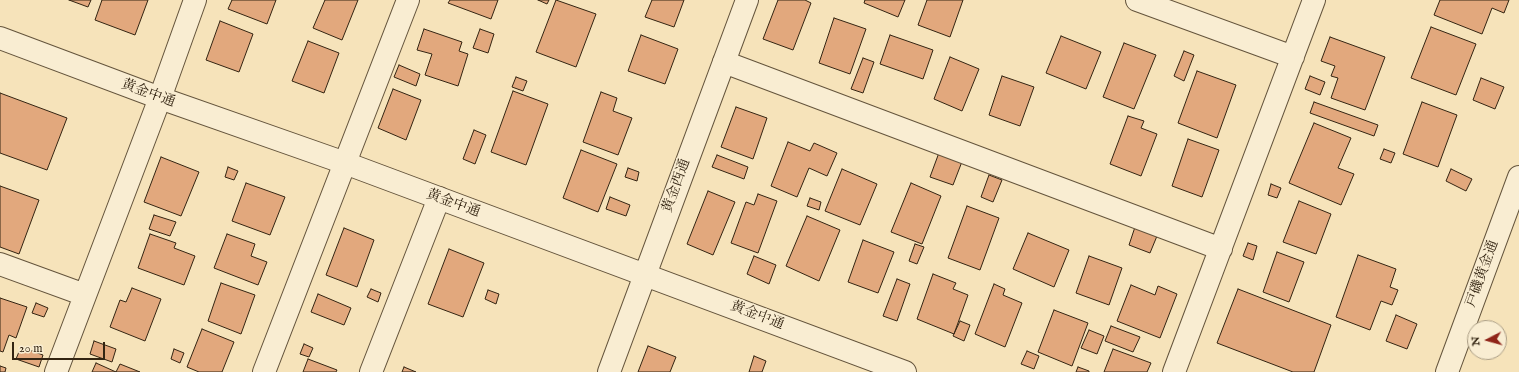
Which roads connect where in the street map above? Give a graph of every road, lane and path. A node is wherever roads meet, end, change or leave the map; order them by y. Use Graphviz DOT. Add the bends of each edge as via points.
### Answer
graph roads {
  1 [pos="195,0"];
  2 [pos="408,0"];
  3 [pos="747,0"];
  4 [pos="1137,0"];
  5 [pos="1314,0"];
  6 [pos="0,38"];
  7 [pos="1293,57"];
  8 [pos="724,62"];
  9 [pos="160,98"];
  10 [pos="345,163"];
  11 [pos="1519,177"];
  12 [pos="439,198"];
  13 [pos="1221,249"];
  14 [pos="0,264"];
  15 [pos="644,274"];
  16 [pos="85,295"];
  17 [pos="56,372"];
  18 [pos="264,372"];
  19 [pos="371,372"];
  20 [pos="609,372"];
  21 [pos="905,372"];
  22 [pos="1174,372"];
  23 [pos="1447,372"];
  1 -- 9 [label="street"];
  2 -- 10 [label="street"];
  3 -- 8 [label="street, 黄金西通"];
  4 -- 7 [label="street"];
  5 -- 7 [label="street"];
  6 -- 9 [label="street, 黄金中通"];
  7 -- 13 [label="street"];
  8 -- 13 [label="street"];
  8 -- 15 [label="street, 黄金西通"];
  9 -- 10 [label="street, 黄金中通"];
  9 -- 16 [label="street"];
  10 -- 12 [label="street, 黄金中通"];
  10 -- 18 [label="street"];
  11 -- 23 [label="street, 戸磯黄金通"];
  12 -- 15 [label="street, 黄金中通"];
  12 -- 19 [label="street"];
  13 -- 22 [label="street"];
  14 -- 16 [label="street"];
  15 -- 20 [label="street, 黄金西通"];
  15 -- 21 [label="street, 黄金中通"];
  16 -- 17 [label="street"];
}
